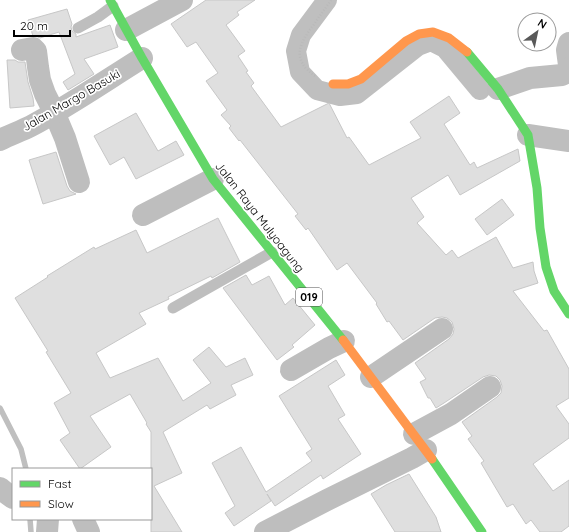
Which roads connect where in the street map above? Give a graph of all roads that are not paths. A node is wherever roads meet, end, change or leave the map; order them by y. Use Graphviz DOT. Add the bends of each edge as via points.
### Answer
graph roads {
  1 [pos="182,0"];
  2 [pos="112,3"];
  3 [pos="78,28"];
  4 [pos="126,30"];
  5 [pos="569,43"];
  6 [pos="22,50"];
  7 [pos="142,58"];
  8 [pos="569,66"];
  9 [pos="333,84"];
  10 [pos="498,89"];
  11 [pos="54,112"];
  12 [pos="528,135"];
  13 [pos="2,139"];
  14 [pos="569,141"];
  15 [pos="213,178"];
  16 [pos="79,182"];
  17 [pos="143,216"];
  18 [pos="272,252"];
  19 [pos="173,308"];
  20 [pos="569,314"];
  21 [pos="442,329"];
  22 [pos="344,340"];
  23 [pos="291,370"];
  24 [pos="371,377"];
  25 [pos="490,387"];
  26 [pos="420,442"];
  27 [pos="0,488"];
  28 [pos="12,497"];
  29 [pos="48,520"];
  30 [pos="83,520"];
  31 [pos="46,532"];
  32 [pos="89,532"];
  33 [pos="265,532"];
  34 [pos="482,532"];
  1 -- 4 [label="street"];
  2 -- 3 [label="lane" via="98,17"];
  2 -- 4 [label="main road, Jalan Raya Mulyoagung / 019"];
  4 -- 7 [label="main road, Jalan Raya Mulyoagung / 019"];
  5 -- 8 [label="street"];
  6 -- 11 [label="street" via="33,48 36,51 40,80"];
  7 -- 11 [label="street, Jalan Margo Basuki"];
  7 -- 15 [label="main road, Jalan Raya Mulyoagung / 019"];
  8 -- 10 [label="street" via="569,70 562,75 530,78"];
  9 -- 10 [label="main road" via="348,84 360,79 406,41 419,34 433,32 449,38 465,50"];
  10 -- 12 [label="main road"];
  11 -- 13 [label="street, Jalan Margo Basuki"];
  11 -- 16 [label="street"];
  12 -- 14 [label="street"];
  12 -- 20 [label="main road" via="546,267 554,291"];
  15 -- 17 [label="street"];
  15 -- 18 [label="main road, Jalan Raya Mulyoagung / 019"];
  18 -- 19 [label="lane"];
  18 -- 22 [label="main road, Jalan Raya Mulyoagung / 019"];
  21 -- 24 [label="street"];
  22 -- 23 [label="street"];
  22 -- 24 [label="main road, Jalan Raya Mulyoagung / 019"];
  24 -- 26 [label="main road, Jalan Raya Mulyoagung / 019"];
  25 -- 26 [label="street" via="451,414"];
  26 -- 33 [label="street" via="412,458"];
  26 -- 34 [label="main road, Jalan Raya Mulyoagung / 019"];
  27 -- 28 [label="street"];
  29 -- 31 [label="street"];
  30 -- 32 [label="street"];
}
